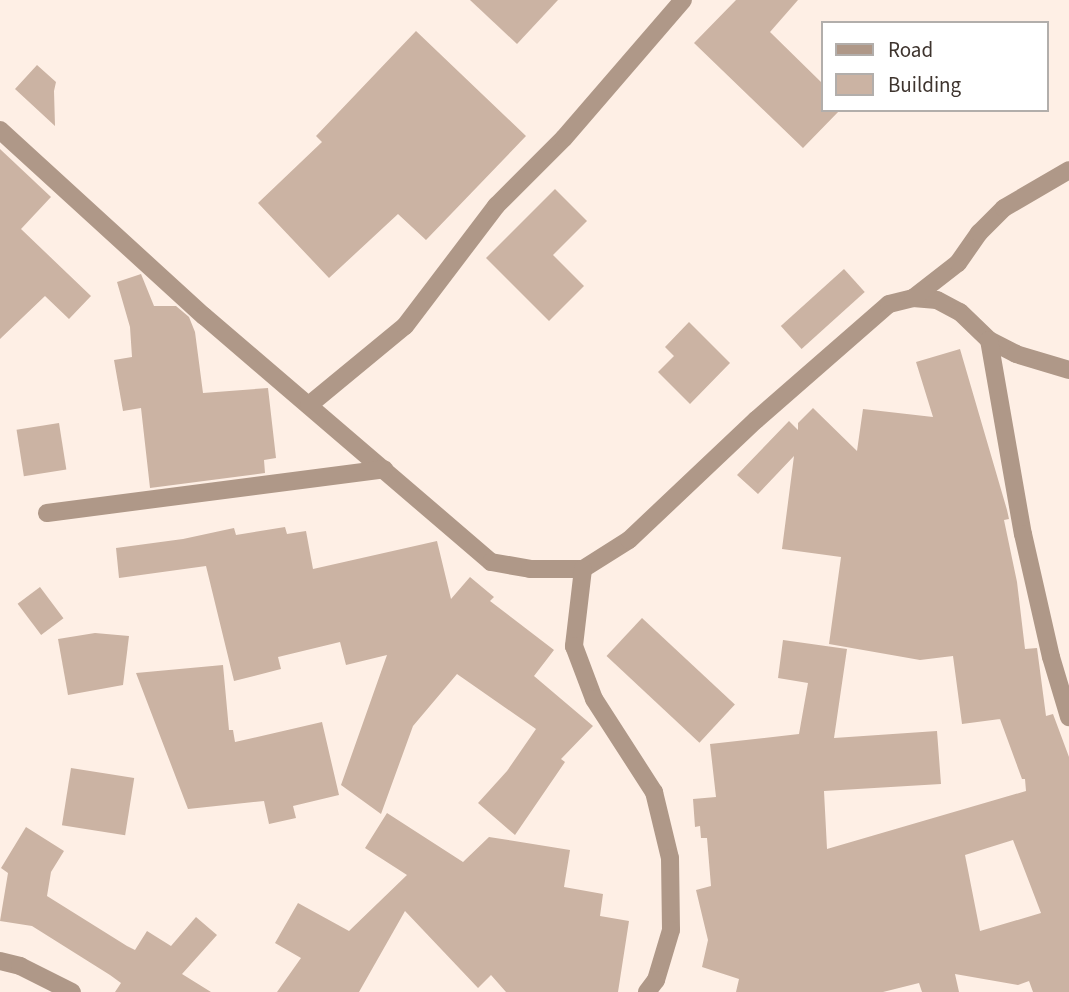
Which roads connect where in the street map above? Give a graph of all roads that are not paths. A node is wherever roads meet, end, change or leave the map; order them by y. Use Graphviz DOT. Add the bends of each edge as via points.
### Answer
graph roads {
  1 [pos="683,0"];
  2 [pos="0,130"];
  3 [pos="1069,170"];
  4 [pos="913,298"];
  5 [pos="989,340"];
  6 [pos="1069,370"];
  7 [pos="309,405"];
  8 [pos="384,470"];
  9 [pos="47,513"];
  10 [pos="583,569"];
  11 [pos="1069,717"];
  12 [pos="0,961"];
  13 [pos="72,992"];
  14 [pos="647,992"];
  1 -- 7 [label="street" via="564,138 496,206 405,326"];
  2 -- 7 [label="street"];
  3 -- 4 [label="street" via="1004,208 958,263"];
  4 -- 5 [label="street" via="937,300 960,313"];
  4 -- 10 [label="street" via="889,304 866,322 629,540"];
  5 -- 6 [label="street" via="1016,354"];
  5 -- 11 [label="street" via="1023,534"];
  7 -- 8 [label="street"];
  8 -- 9 [label="street"];
  8 -- 10 [label="street" via="491,562 530,569"];
  10 -- 14 [label="street" via="574,646 594,699 654,792 670,858 671,930 656,980"];
  12 -- 13 [label="street"];
}
